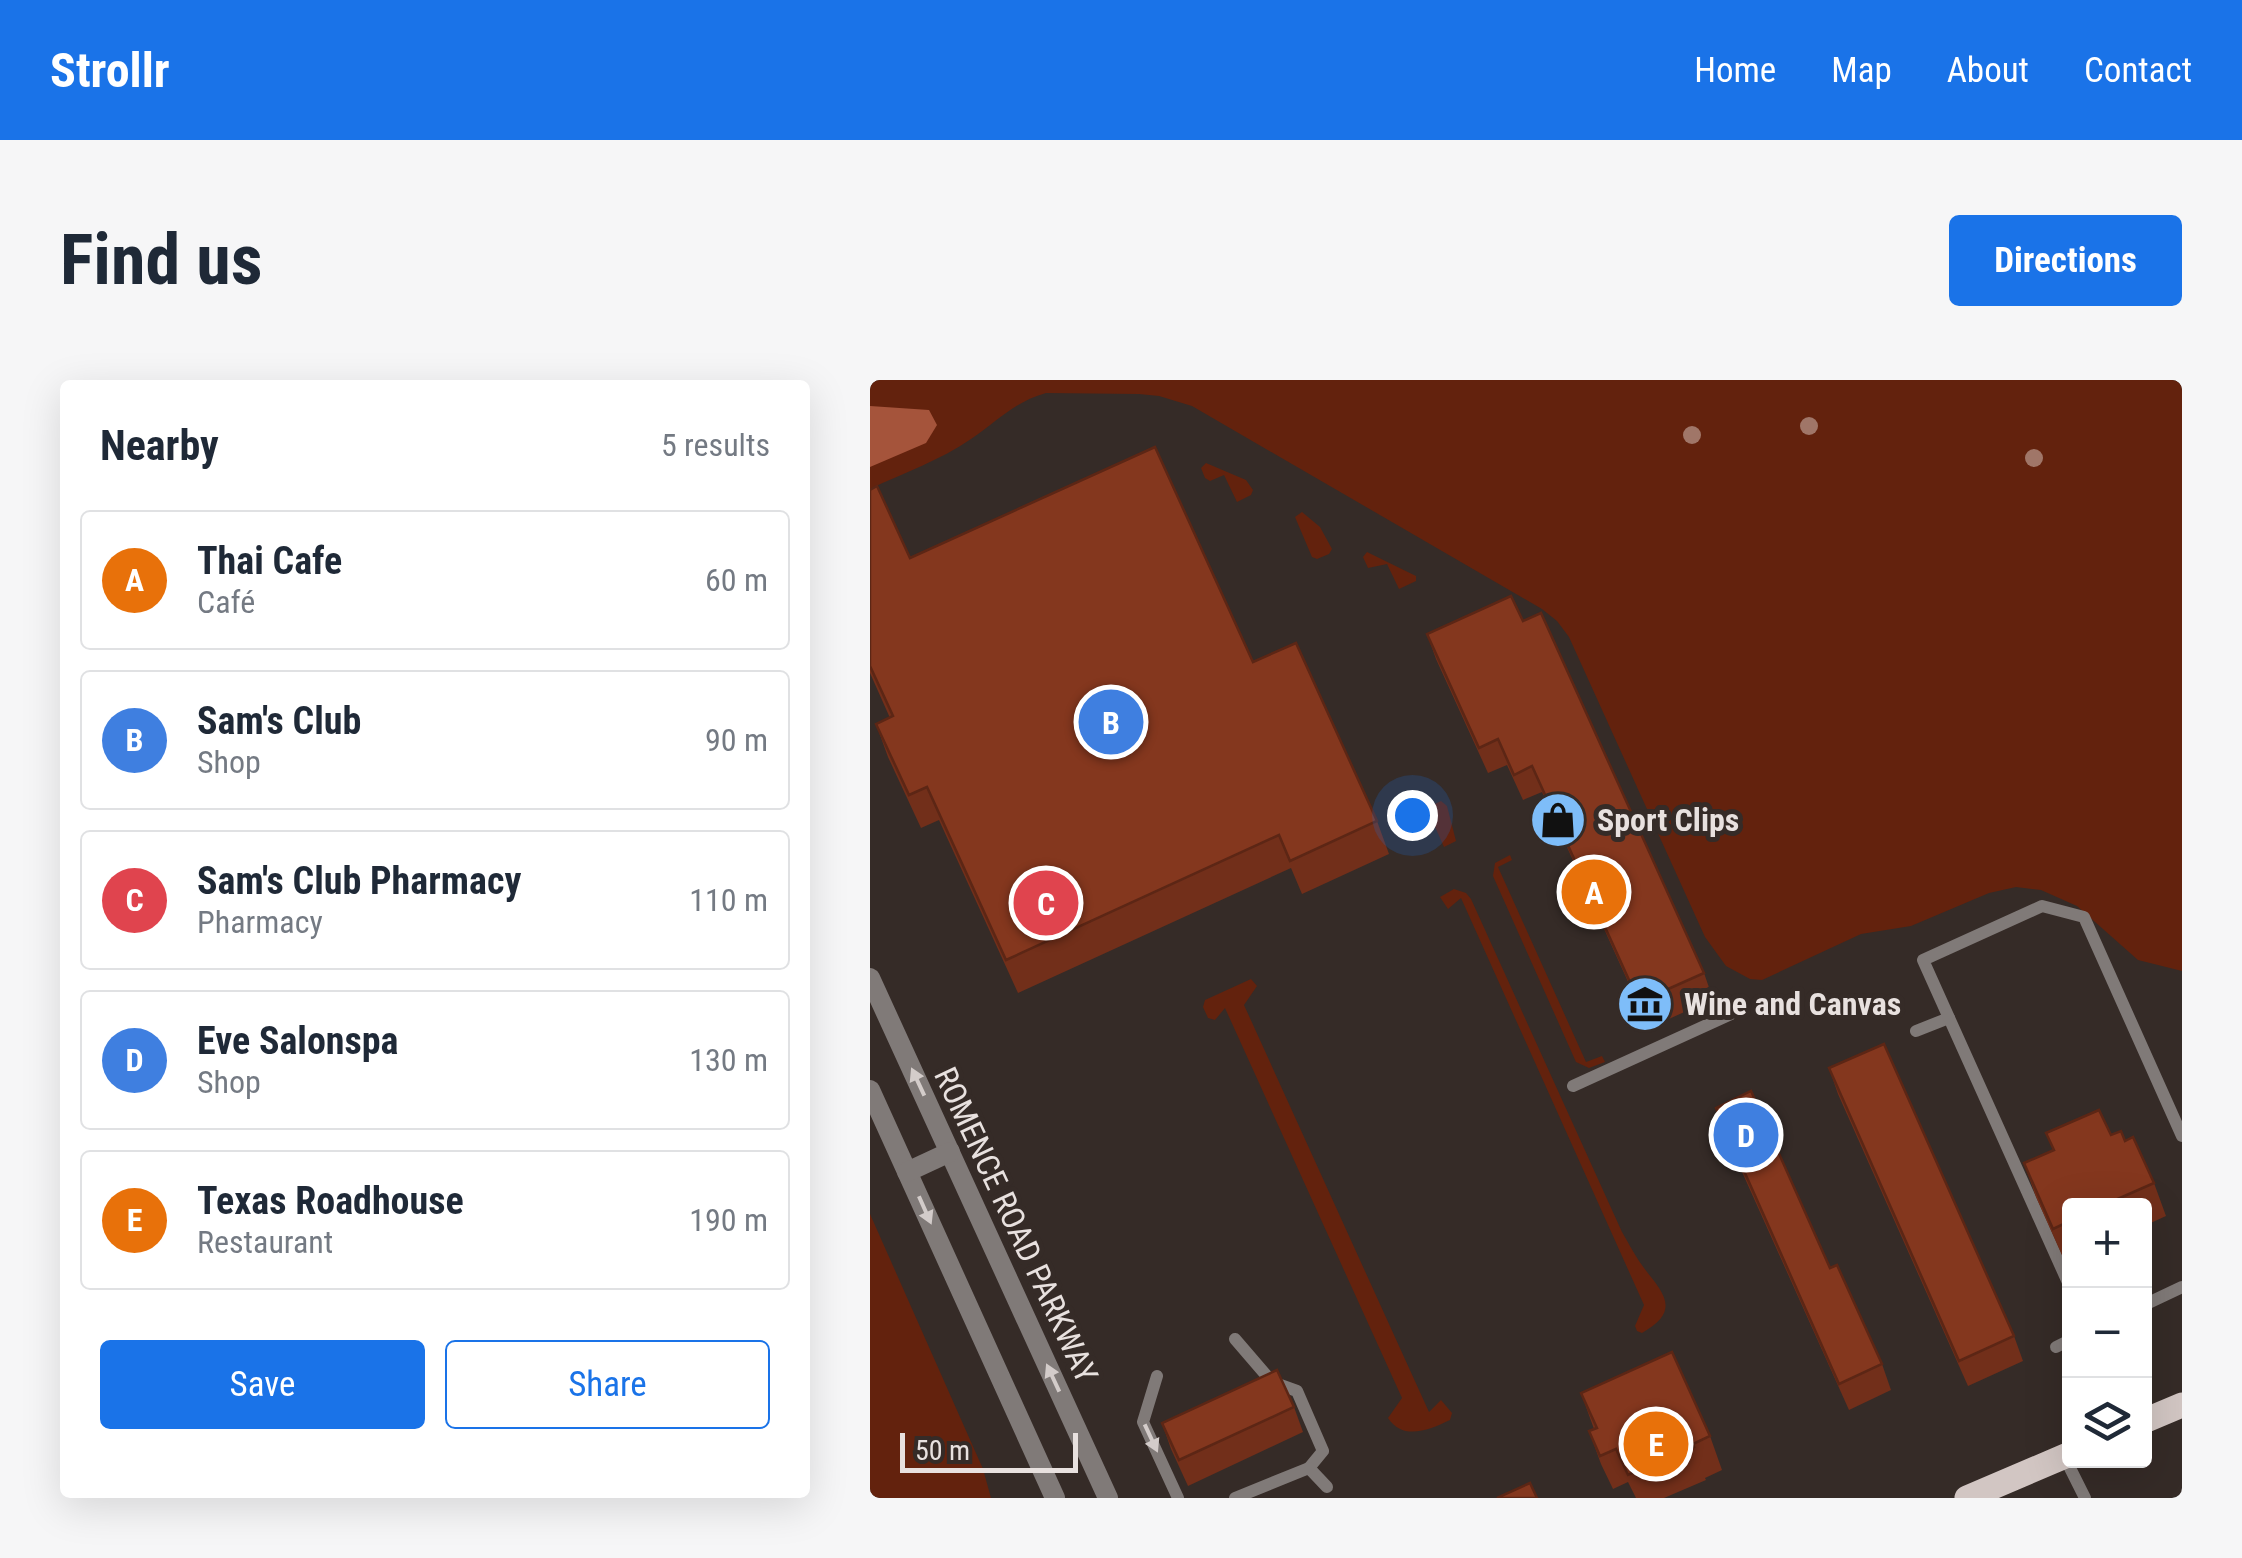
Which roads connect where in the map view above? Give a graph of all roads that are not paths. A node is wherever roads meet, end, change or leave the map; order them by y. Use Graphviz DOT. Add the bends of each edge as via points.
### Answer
graph roads {
  1 [pos="870,978"];
  2 [pos="1731,1014"];
  3 [pos="1949,1018"];
  4 [pos="1916,1031"];
  5 [pos="1573,1086"];
  6 [pos="870,1090"];
  7 [pos="2182,1136"];
  8 [pos="950,1152"];
  9 [pos="907,1172"];
  10 [pos="2062,1269"];
  11 [pos="2182,1287"];
  12 [pos="2152,1301"];
  13 [pos="1235,1339"];
  14 [pos="1157,1376"];
  15 [pos="2182,1404"];
  16 [pos="2152,1417"];
  17 [pos="2062,1457"];
  18 [pos="1309,1468"];
  19 [pos="2072,1468"];
  20 [pos="1327,1487"];
  21 [pos="1056,1498"];
  22 [pos="1108,1498"];
  23 [pos="1178,1498"];
  24 [pos="1235,1498"];
  25 [pos="1968,1498"];
  26 [pos="2085,1498"];
  8 -- 1 [label="street, ROMENCE ROAD PARKWAY, one-way"];
  2 -- 5 [label="lane"];
  3 -- 4 [label="lane"];
  3 -- 7 [label="lane" via="1923,960 2042,906 2084,917"];
  3 -- 10 [label="lane"];
  6 -- 9 [label="street"];
  8 -- 9 [label="street"];
  22 -- 8 [label="street, ROMENCE ROAD PARKWAY, one-way"];
  9 -- 21 [label="street, one-way"];
  11 -- 12 [label="lane"];
  13 -- 18 [label="lane" via="1272,1382 1297,1390 1323,1451"];
  14 -- 23 [label="lane, one-way" via="1144,1422"];
  15 -- 16 [label="main road"];
  17 -- 25 [label="main road"];
  18 -- 20 [label="lane"];
  18 -- 24 [label="lane"];
  19 -- 26 [label="lane"];
}
